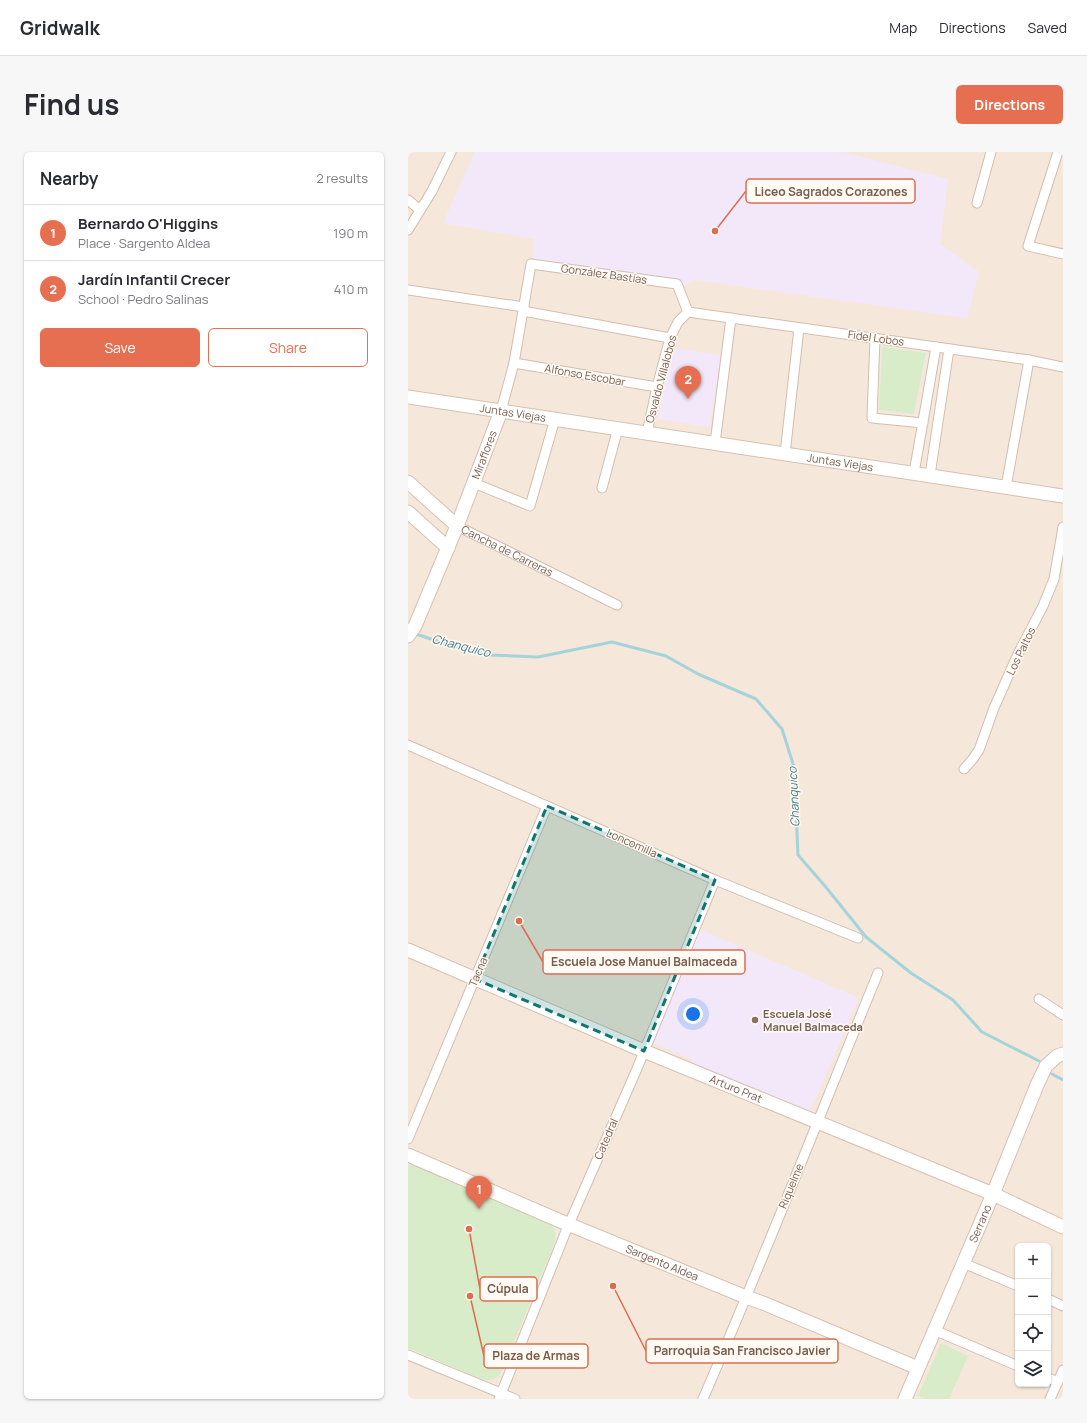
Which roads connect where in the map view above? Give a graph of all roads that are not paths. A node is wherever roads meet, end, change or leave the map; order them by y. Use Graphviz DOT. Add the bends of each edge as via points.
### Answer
graph roads {
  1 [pos="451,152"];
  2 [pos="991,152"];
  3 [pos="1058,152"];
  4 [pos="408,200"];
  5 [pos="977,203"];
  6 [pos="420,210"];
  7 [pos="408,230"];
  8 [pos="1063,254"];
  9 [pos="531,264"];
  10 [pos="408,290"];
  11 [pos="523,309"];
  12 [pos="688,312"];
  13 [pos="731,318"];
  14 [pos="799,328"];
  15 [pos="670,338"];
  16 [pos="875,338"];
  17 [pos="936,347"];
  18 [pos="949,349"];
  19 [pos="1029,360"];
  20 [pos="514,363"];
  21 [pos="1063,367"];
  22 [pos="657,387"];
  23 [pos="408,397"];
  24 [pos="501,411"];
  25 [pos="555,419"];
  26 [pos="923,423"];
  27 [pos="618,428"];
  28 [pos="647,433"];
  29 [pos="715,443"];
  30 [pos="785,454"];
  31 [pos="914,473"];
  32 [pos="930,475"];
  33 [pos="408,482"];
  34 [pos="474,483"];
  35 [pos="1006,487"];
  36 [pos="602,488"];
  37 [pos="1063,496"];
  38 [pos="408,512"];
  39 [pos="458,526"];
  40 [pos="1063,527"];
  41 [pos="448,548"];
  42 [pos="617,606"];
  43 [pos="412,631"];
  44 [pos="408,745"];
  45 [pos="964,769"];
  46 [pos="547,806"];
  47 [pos="715,880"];
  48 [pos="858,938"];
  49 [pos="408,950"];
  50 [pos="878,973"];
  51 [pos="475,979"];
  52 [pos="1039,999"];
  53 [pos="1063,1015"];
  54 [pos="644,1050"];
  55 [pos="1063,1054"];
  56 [pos="816,1122"];
  57 [pos="408,1139"];
  58 [pos="408,1155"];
  59 [pos="993,1194"];
  60 [pos="570,1224"];
  61 [pos="1063,1227"];
  62 [pos="963,1263"];
  63 [pos="1015,1285"];
  64 [pos="746,1297"];
  65 [pos="1051,1301"];
  66 [pos="1063,1306"];
  67 [pos="934,1330"];
  68 [pos="408,1355"];
  69 [pos="1015,1365"];
  70 [pos="918,1368"];
  71 [pos="1063,1370"];
  72 [pos="1051,1379"];
  73 [pos="1058,1382"];
  74 [pos="500,1396"];
  75 [pos="515,1399"];
  76 [pos="703,1399"];
  77 [pos="905,1399"];
  78 [pos="1050,1399"];
  1 -- 6 [label="street"];
  2 -- 5 [label="street"];
  3 -- 8 [label="street" via="1028,246"];
  4 -- 6 [label="street"];
  6 -- 7 [label="street"];
  9 -- 11 [label="street, Miraflores"];
  9 -- 12 [label="street, González Bastías" via="677,284"];
  10 -- 11 [label="street"];
  11 -- 15 [label="street"];
  11 -- 20 [label="street, Miraflores"];
  12 -- 13 [label="street, Fidel Lobos"];
  12 -- 15 [label="street, Osvaldo Villalobos" via="678,322"];
  13 -- 14 [label="street, Fidel Lobos"];
  13 -- 29 [label="street"];
  14 -- 16 [label="street, Fidel Lobos"];
  14 -- 30 [label="street"];
  15 -- 22 [label="street, Osvaldo Villalobos"];
  16 -- 17 [label="street, Fidel Lobos"];
  16 -- 26 [label="street" via="872,418"];
  17 -- 18 [label="street, Fidel Lobos"];
  17 -- 26 [label="street"];
  18 -- 19 [label="street, Fidel Lobos"];
  18 -- 32 [label="street"];
  19 -- 21 [label="street, Fidel Lobos"];
  19 -- 35 [label="street"];
  20 -- 22 [label="street, Alfonso Escobar"];
  20 -- 24 [label="street, Miraflores"];
  22 -- 28 [label="street, Osvaldo Villalobos"];
  23 -- 24 [label="street, Juntas Viejas"];
  24 -- 25 [label="street, Juntas Viejas"];
  24 -- 34 [label="street, Miraflores"];
  25 -- 27 [label="street, Juntas Viejas"];
  25 -- 34 [label="street" via="530,506"];
  26 -- 31 [label="street"];
  27 -- 28 [label="street, Juntas Viejas"];
  27 -- 36 [label="street"];
  28 -- 29 [label="street, Juntas Viejas"];
  29 -- 30 [label="street, Juntas Viejas"];
  30 -- 31 [label="street, Juntas Viejas"];
  31 -- 32 [label="street, Juntas Viejas"];
  32 -- 35 [label="street, Juntas Viejas"];
  33 -- 39 [label="street, Cancha de Carreras"];
  34 -- 39 [label="street, Miraflores"];
  35 -- 37 [label="street, Juntas Viejas"];
  38 -- 41 [label="street"];
  39 -- 41 [label="street, Miraflores"];
  39 -- 42 [label="street, Cancha de Carreras"];
  40 -- 45 [label="street, Los Paltos" via="1054,579 1043,606 994,708 979,750"];
  41 -- 43 [label="street, Miraflores"];
  44 -- 46 [label="street, Loncomilla"];
  46 -- 47 [label="street, Loncomilla"];
  46 -- 51 [label="street, Tacna"];
  47 -- 48 [label="street, Loncomilla"];
  47 -- 54 [label="street, Catedral"];
  49 -- 51 [label="street, Arturo Prat"];
  50 -- 56 [label="street, Riquelme"];
  51 -- 54 [label="street, Arturo Prat"];
  51 -- 57 [label="street, Tacna"];
  52 -- 53 [label="street"];
  54 -- 56 [label="street, Arturo Prat"];
  54 -- 60 [label="street, Catedral"];
  55 -- 59 [label="street, Serrano" via="1046,1066"];
  56 -- 59 [label="street, Arturo Prat"];
  56 -- 64 [label="street, Riquelme"];
  58 -- 60 [label="street, Sargento Aldea"];
  59 -- 61 [label="street, Arturo Prat"];
  59 -- 62 [label="street, Serrano"];
  60 -- 64 [label="street, Sargento Aldea"];
  60 -- 74 [label="street, Catedral"];
  62 -- 63 [label="street"];
  62 -- 67 [label="street, Serrano"];
  64 -- 70 [label="street, Sargento Aldea"];
  64 -- 76 [label="street, Riquelme"];
  65 -- 66 [label="street"];
  67 -- 69 [label="street"];
  67 -- 70 [label="street, Serrano"];
  68 -- 74 [label="street"];
  70 -- 77 [label="street, Serrano"];
  71 -- 73 [label="street"];
  72 -- 73 [label="street"];
  73 -- 78 [label="street"];
  74 -- 75 [label="street"];
}
